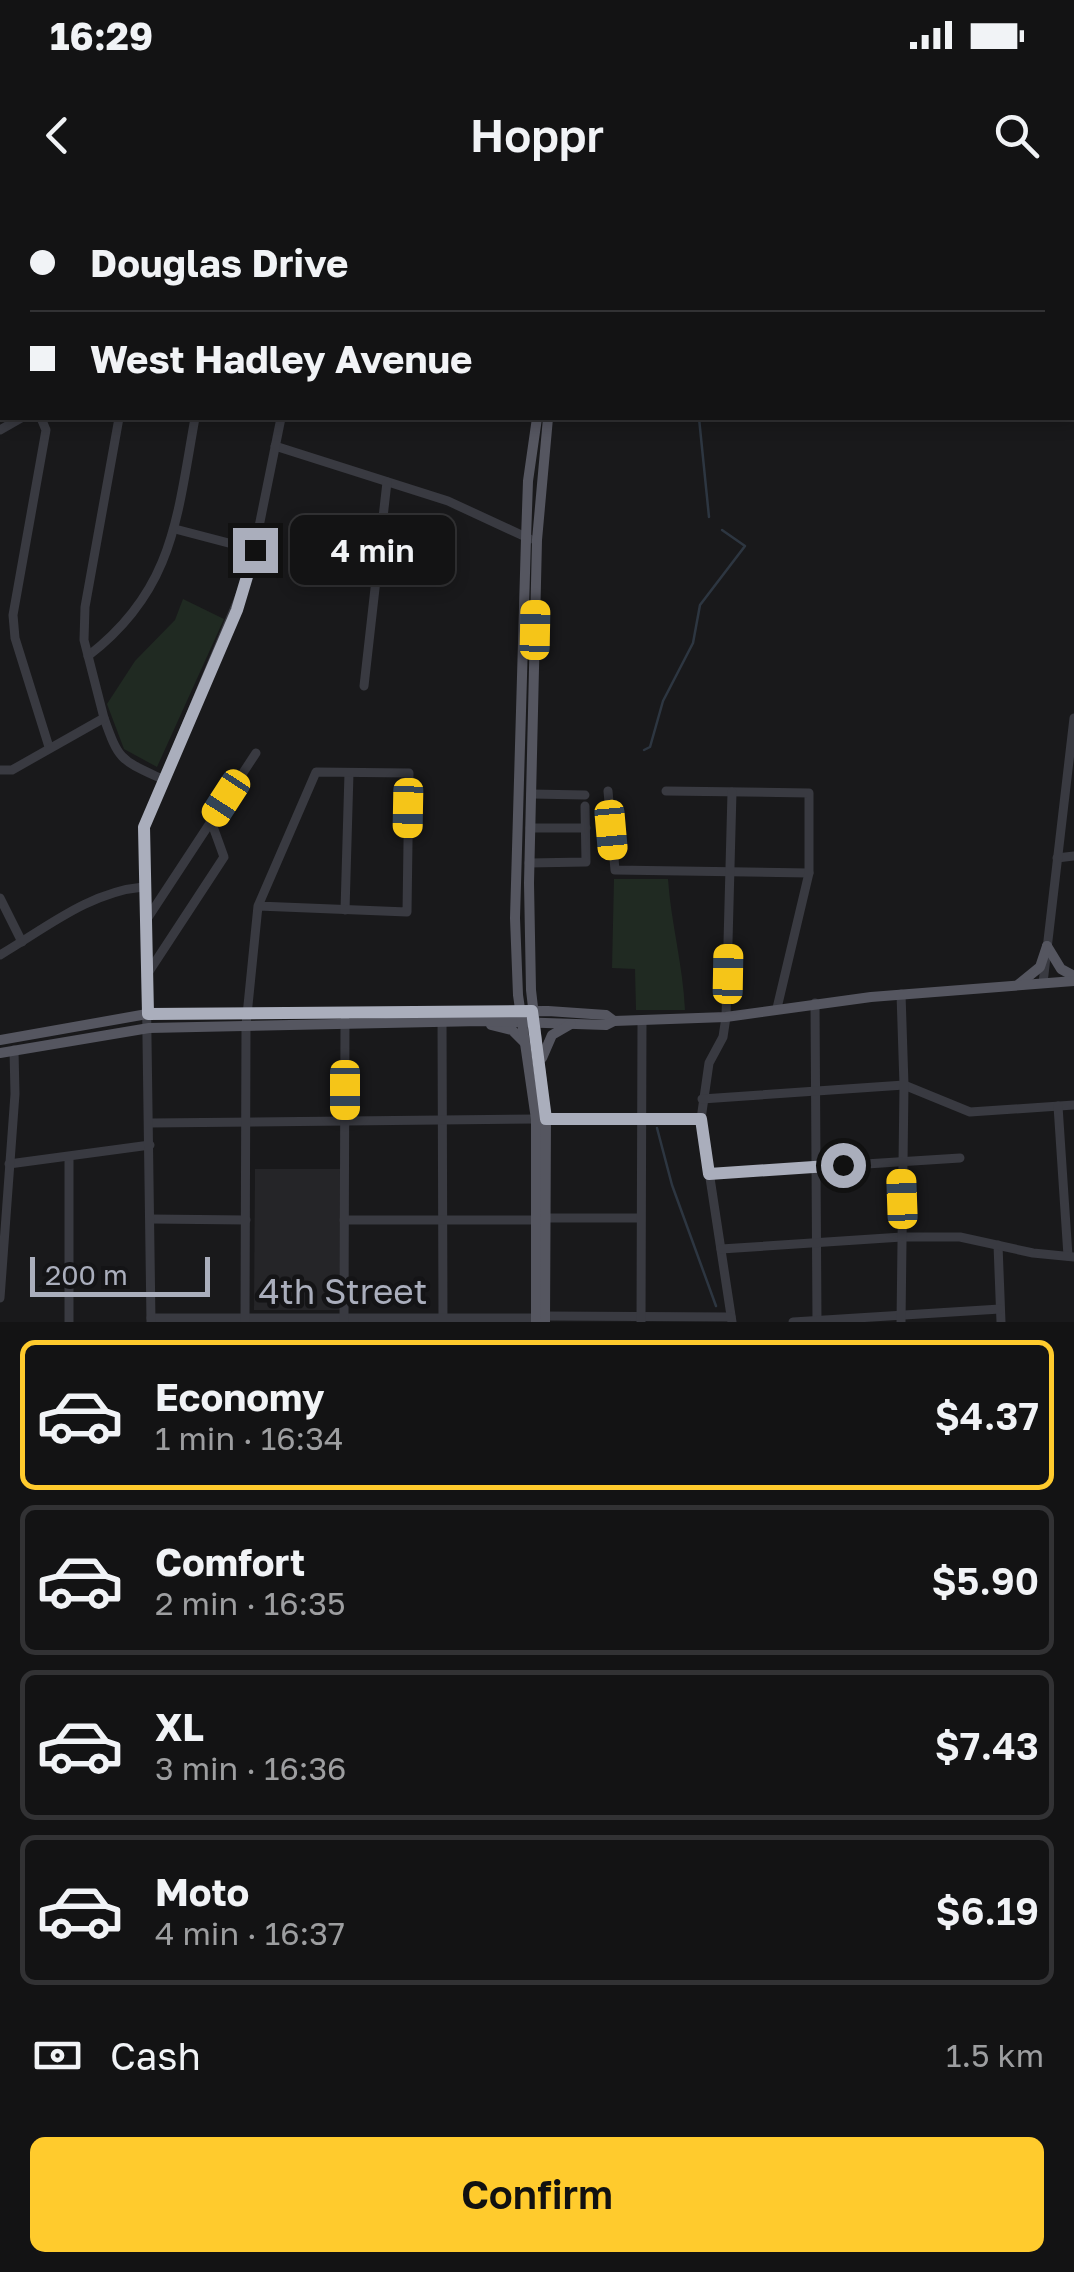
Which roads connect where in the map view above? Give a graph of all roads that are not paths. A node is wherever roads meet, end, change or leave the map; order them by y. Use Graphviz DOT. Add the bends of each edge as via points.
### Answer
graph roads {
  1 [pos="41,420"];
  2 [pos="119,420"];
  3 [pos="195,420"];
  4 [pos="280,420"];
  5 [pos="537,420"];
  6 [pos="548,420"];
  7 [pos="276,446"];
  8 [pos="387,482"];
  9 [pos="176,529"];
  10 [pos="532,539"];
  11 [pos="255,550"];
  12 [pos="88,656"];
  13 [pos="364,686"];
  14 [pos="104,718"];
  15 [pos="1074,718"];
  16 [pos="49,747"];
  17 [pos="256,752"];
  18 [pos="0,770"];
  19 [pos="349,772"];
  20 [pos="162,780"];
  21 [pos="608,790"];
  22 [pos="666,791"];
  23 [pos="732,792"];
  24 [pos="531,794"];
  25 [pos="211,821"];
  26 [pos="530,828"];
  27 [pos="586,828"];
  28 [pos="1074,856"];
  29 [pos="1058,858"];
  30 [pos="529,864"];
  31 [pos="730,872"];
  32 [pos="809,872"];
  33 [pos="143,887"];
  34 [pos="0,898"];
  35 [pos="258,906"];
  36 [pos="345,910"];
  37 [pos="144,923"];
  38 [pos="22,942"];
  39 [pos="1047,946"];
  40 [pos="0,956"];
  41 [pos="146,976"];
  42 [pos="1074,979"];
  43 [pos="1043,983"];
  44 [pos="1017,985"];
  45 [pos="530,990"];
  46 [pos="901,994"];
  47 [pos="518,995"];
  48 [pos="815,1003"];
  49 [pos="777,1008"];
  50 [pos="500,1011"];
  51 [pos="559,1011"];
  52 [pos="148,1014"];
  53 [pos="527,1016"];
  54 [pos="726,1016"];
  55 [pos="442,1017"];
  56 [pos="345,1018"];
  57 [pos="246,1019"];
  58 [pos="614,1020"];
  59 [pos="642,1020"];
  60 [pos="481,1021"];
  61 [pos="573,1023"];
  62 [pos="148,1028"];
  63 [pos="0,1040"];
  64 [pos="526,1044"];
  65 [pos="14,1050"];
  66 [pos="0,1053"];
  67 [pos="540,1063"];
  68 [pos="904,1085"];
  69 [pos="813,1092"];
  70 [pos="702,1099"];
  71 [pos="1074,1105"];
  72 [pos="1058,1106"];
  73 [pos="345,1119"];
  74 [pos="541,1119"];
  75 [pos="701,1119"];
  76 [pos="640,1120"];
  77 [pos="443,1121"];
  78 [pos="248,1122"];
  79 [pos="150,1123"];
  80 [pos="150,1146"];
  81 [pos="69,1158"];
  82 [pos="960,1158"];
  83 [pos="900,1161"];
  84 [pos="9,1164"];
  85 [pos="814,1168"];
  86 [pos="709,1174"];
  87 [pos="640,1218"];
  88 [pos="151,1219"];
  89 [pos="442,1219"];
  90 [pos="541,1219"];
  91 [pos="246,1220"];
  92 [pos="344,1220"];
  93 [pos="902,1237"];
  94 [pos="814,1245"];
  95 [pos="998,1245"];
  96 [pos="721,1249"];
  97 [pos="1071,1256"];
  98 [pos="0,1298"];
  99 [pos="1000,1309"];
  100 [pos="641,1318"];
  101 [pos="901,1318"];
  102 [pos="732,1319"];
  103 [pos="151,1320"];
  104 [pos="344,1320"];
  105 [pos="442,1320"];
  106 [pos="540,1320"];
  107 [pos="246,1321"];
  108 [pos="817,1321"];
  109 [pos="69,1322"];
  110 [pos="792,1322"];
  111 [pos="1001,1322"];
  1 -- 16 [label="street" via="46,430 13,615"];
  2 -- 12 [label="street" via="84,607"];
  3 -- 9 [label="street"];
  4 -- 7 [label="street"];
  5 -- 10 [label="main road" via="528,481"];
  6 -- 10 [label="main road"];
  7 -- 8 [label="street"];
  7 -- 11 [label="street"];
  8 -- 10 [label="street"];
  8 -- 13 [label="street"];
  9 -- 11 [label="street"];
  9 -- 12 [label="street" via="146,598"];
  10 -- 24 [label="main road"];
  10 -- 47 [label="main road" via="515,918"];
  11 -- 20 [label="street" via="237,610"];
  12 -- 14 [label="street"];
  14 -- 16 [label="street"];
  14 -- 20 [label="street" via="125,762"];
  15 -- 29 [label="street"];
  16 -- 18 [label="street" via="12,770"];
  17 -- 25 [label="street"];
  19 -- 35 [label="street" via="316,772"];
  19 -- 36 [label="street"];
  19 -- 36 [label="street" via="409,773 407,912"];
  20 -- 33 [label="street" via="144,827"];
  21 -- 31 [label="street" via="615,870"];
  22 -- 23 [label="street"];
  23 -- 31 [label="street"];
  23 -- 32 [label="street" via="809,793"];
  24 -- 26 [label="main road"];
  24 -- 27 [label="street" via="586,800"];
  25 -- 37 [label="street"];
  25 -- 41 [label="street" via="224,857"];
  26 -- 27 [label="street"];
  26 -- 30 [label="main road"];
  27 -- 30 [label="street" via="586,862"];
  28 -- 29 [label="street"];
  29 -- 39 [label="street"];
  30 -- 45 [label="main road"];
  31 -- 32 [label="street"];
  31 -- 54 [label="street"];
  32 -- 49 [label="street"];
  33 -- 37 [label="street"];
  33 -- 38 [label="street" via="91,900"];
  34 -- 38 [label="street"];
  35 -- 36 [label="street"];
  35 -- 57 [label="street"];
  37 -- 41 [label="street"];
  38 -- 40 [label="street"];
  39 -- 42 [label="main road"];
  39 -- 43 [label="street"];
  39 -- 44 [label="main road" via="1040,967"];
  41 -- 52 [label="street"];
  42 -- 43 [label="main road"];
  43 -- 44 [label="main road"];
  44 -- 46 [label="main road"];
  45 -- 51 [label="main road" via="538,1002"];
  45 -- 53 [label="main road"];
  46 -- 48 [label="main road"];
  46 -- 68 [label="street"];
  47 -- 50 [label="main road"];
  47 -- 53 [label="main road"];
  48 -- 49 [label="main road"];
  48 -- 69 [label="street"];
  49 -- 54 [label="main road"];
  50 -- 53 [label="main road"];
  50 -- 55 [label="main road"];
  51 -- 53 [label="main road"];
  51 -- 58 [label="main road"];
  52 -- 57 [label="main road"];
  52 -- 62 [label="street"];
  52 -- 63 [label="main road"];
  53 -- 60 [label="main road"];
  53 -- 61 [label="main road"];
  53 -- 64 [label="main road"];
  53 -- 67 [label="main road"];
  54 -- 59 [label="main road"];
  54 -- 70 [label="street"];
  55 -- 56 [label="main road"];
  55 -- 60 [label="main road"];
  55 -- 77 [label="street"];
  56 -- 57 [label="main road"];
  56 -- 73 [label="street"];
  57 -- 62 [label="main road"];
  57 -- 78 [label="street"];
  58 -- 59 [label="main road"];
  58 -- 61 [label="main road"];
  59 -- 76 [label="street"];
  60 -- 64 [label="main road" via="512,1030"];
  61 -- 67 [label="main road" via="552,1035"];
  62 -- 65 [label="main road"];
  62 -- 79 [label="street"];
  64 -- 74 [label="main road"];
  65 -- 66 [label="main road"];
  65 -- 84 [label="street"];
  67 -- 74 [label="main road"];
  68 -- 69 [label="street"];
  68 -- 72 [label="street" via="970,1112"];
  68 -- 83 [label="street"];
  69 -- 70 [label="street"];
  69 -- 85 [label="street"];
  70 -- 75 [label="street"];
  71 -- 72 [label="street"];
  72 -- 97 [label="street"];
  73 -- 77 [label="street"];
  73 -- 78 [label="street"];
  73 -- 92 [label="street"];
  74 -- 76 [label="street"];
  74 -- 77 [label="street"];
  74 -- 90 [label="main road"];
  75 -- 76 [label="street"];
  75 -- 86 [label="street"];
  76 -- 87 [label="street"];
  77 -- 89 [label="street"];
  78 -- 79 [label="street"];
  78 -- 91 [label="street"];
  79 -- 80 [label="street"];
  80 -- 81 [label="street"];
  80 -- 88 [label="street"];
  81 -- 84 [label="street"];
  81 -- 109 [label="street"];
  82 -- 83 [label="street"];
  83 -- 85 [label="street"];
  83 -- 93 [label="street"];
  84 -- 98 [label="street"];
  85 -- 86 [label="street"];
  85 -- 94 [label="street"];
  86 -- 96 [label="street"];
  87 -- 90 [label="street"];
  87 -- 100 [label="street"];
  88 -- 91 [label="street"];
  88 -- 103 [label="street"];
  89 -- 90 [label="street"];
  89 -- 92 [label="street"];
  89 -- 105 [label="street"];
  90 -- 106 [label="main road"];
  91 -- 107 [label="street"];
  92 -- 104 [label="street"];
  93 -- 94 [label="street"];
  93 -- 95 [label="street"];
  93 -- 101 [label="street"];
  94 -- 96 [label="street"];
  94 -- 108 [label="street"];
  95 -- 97 [label="street"];
  95 -- 99 [label="street"];
  96 -- 102 [label="street"];
  99 -- 101 [label="street"];
  99 -- 111 [label="street"];
  100 -- 102 [label="street, 4th Street"];
  100 -- 106 [label="street, 4th Street"];
  101 -- 108 [label="street"];
  103 -- 107 [label="street, 4th Street"];
  104 -- 105 [label="street, 4th Street"];
  104 -- 107 [label="street, 4th Street"];
  105 -- 106 [label="street, 4th Street"];
  108 -- 110 [label="street"];
}
